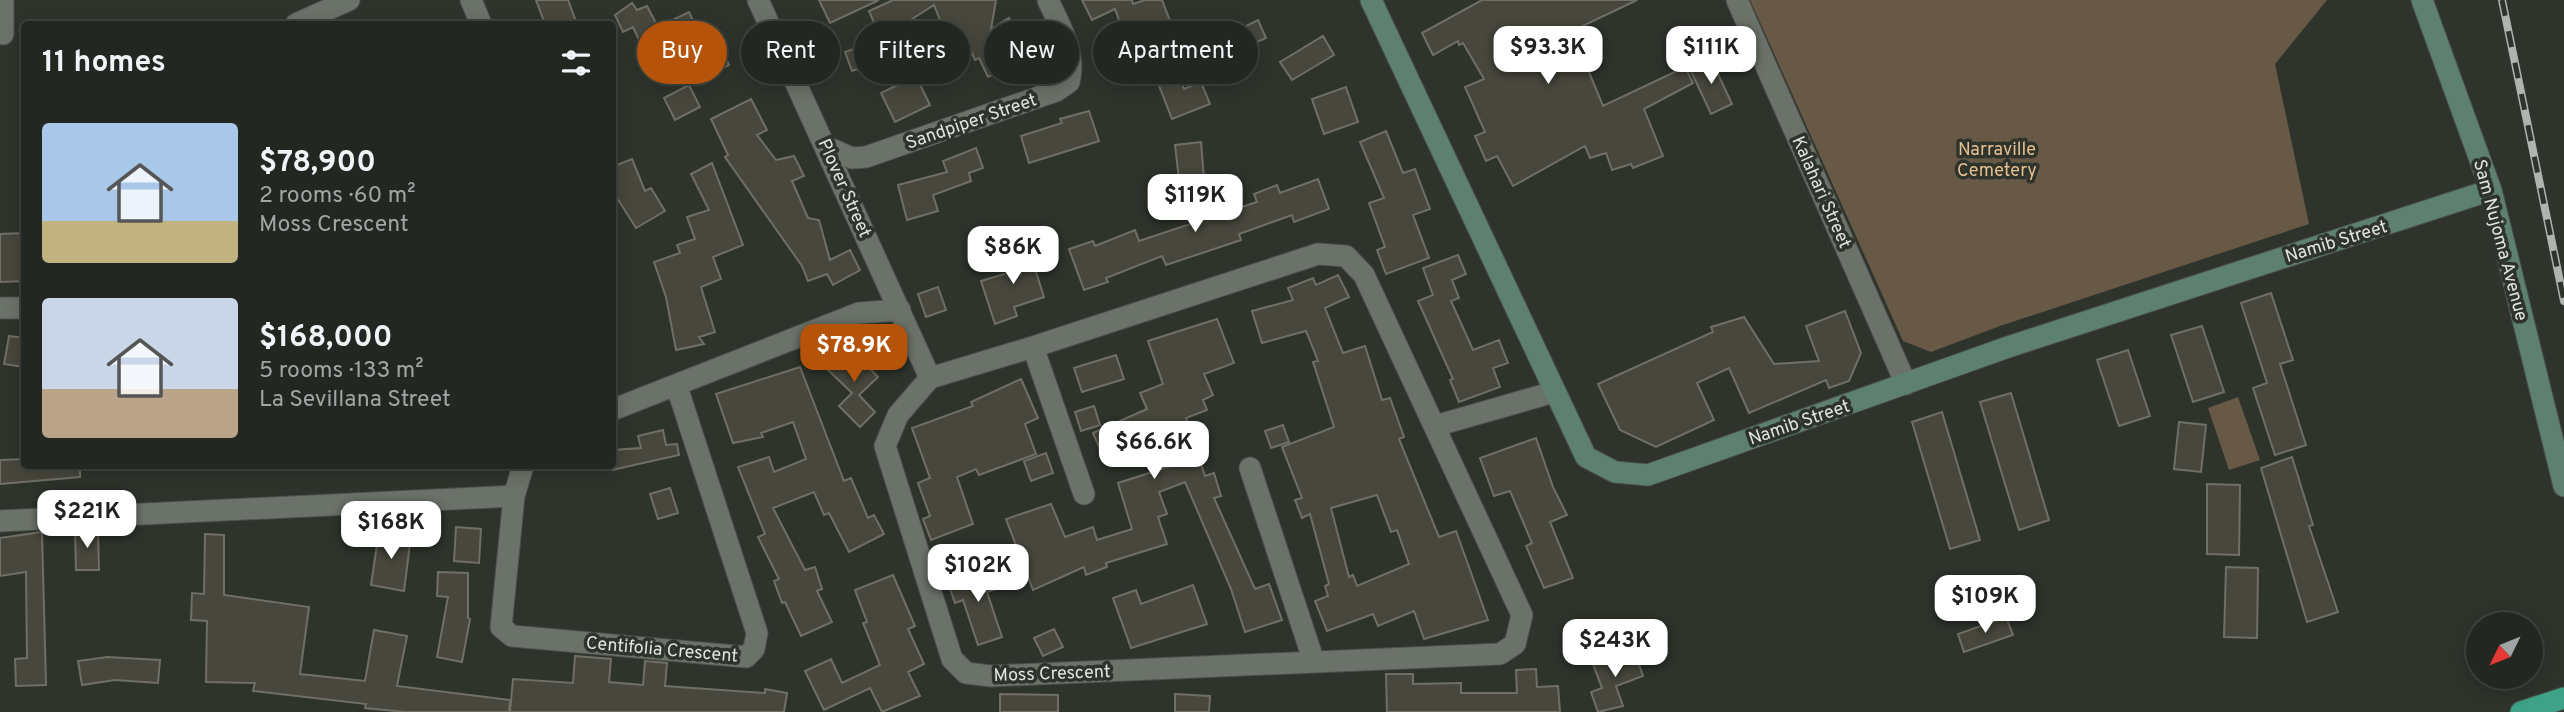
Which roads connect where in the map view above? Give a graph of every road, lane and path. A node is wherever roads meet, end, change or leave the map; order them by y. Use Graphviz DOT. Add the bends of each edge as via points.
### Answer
graph roads {
  1 [pos="3,0"];
  2 [pos="349,0"];
  3 [pos="471,0"];
  4 [pos="758,0"];
  5 [pos="1048,0"];
  6 [pos="1371,0"];
  7 [pos="1737,0"];
  8 [pos="2422,0"];
  9 [pos="303,21"];
  10 [pos="480,21"];
  11 [pos="9,34"];
  12 [pos="827,147"];
  13 [pos="2491,190"];
  14 [pos="21,307"];
  15 [pos="0,309"];
  16 [pos="900,310"];
  17 [pos="1033,348"];
  18 [pos="930,378"];
  19 [pos="1906,384"];
  20 [pos="677,387"];
  21 [pos="1554,392"];
  22 [pos="616,409"];
  23 [pos="1435,426"];
  24 [pos="1250,468"];
  25 [pos="522,469"];
  26 [pos="2564,486"];
  27 [pos="1084,494"];
  28 [pos="514,496"];
  29 [pos="0,521"];
  30 [pos="1314,662"];
  31 [pos="2564,698"];
  32 [pos="2521,712"];
  1 -- 11 [label="street"];
  2 -- 9 [label="street"];
  3 -- 10 [label="street"];
  4 -- 12 [label="street, Plover Street"];
  5 -- 12 [label="street, Sandpiper Street" via="1070,49 1072,68 1069,82 1056,91 866,157 852,158"];
  6 -- 21 [label="street, Namib Street"];
  7 -- 19 [label="street, Kalahari Street"];
  8 -- 13 [label="street, Sam Nujoma Avenue"];
  12 -- 16 [label="street, Plover Street"];
  13 -- 19 [label="street, Namib Street"];
  13 -- 26 [label="street, Sam Nujoma Avenue"];
  14 -- 15 [label="street"];
  16 -- 18 [label="street, Plover Street"];
  16 -- 20 [label="street" via="859,313"];
  17 -- 18 [label="street, Moss Crescent"];
  17 -- 23 [label="street, Moss Crescent" via="1318,254 1346,256 1363,275"];
  17 -- 27 [label="street"];
  18 -- 30 [label="street, Moss Crescent" via="898,415 885,446 952,659 966,673 992,676"];
  19 -- 21 [label="street, Namib Street" via="1648,475 1615,472 1586,457"];
  20 -- 22 [label="street"];
  20 -- 28 [label="street, Centifolia Crescent" via="757,633 754,649 746,657 512,636 501,627"];
  21 -- 23 [label="street"];
  23 -- 30 [label="street, Moss Crescent" via="1522,615 1515,644 1500,654"];
  24 -- 30 [label="street"];
  25 -- 28 [label="street, Centifolia Crescent"];
  28 -- 29 [label="street"];
  31 -- 32 [label="highway"];
}
